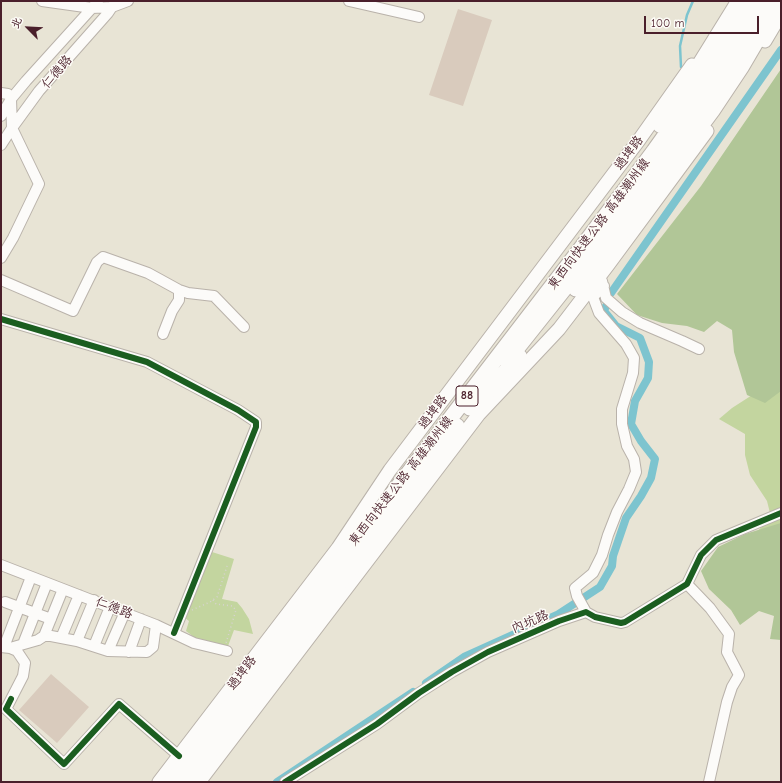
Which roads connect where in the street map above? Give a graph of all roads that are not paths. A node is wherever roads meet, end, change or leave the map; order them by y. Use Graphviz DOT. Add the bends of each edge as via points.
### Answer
graph roads {
  1 [pos="42,1"];
  2 [pos="128,1"];
  3 [pos="349,1"];
  4 [pos="733,1"];
  5 [pos="739,1"];
  6 [pos="752,1"];
  7 [pos="767,1"];
  8 [pos="780,1"];
  9 [pos="114,4"];
  10 [pos="95,5"];
  11 [pos="781,14"];
  12 [pos="419,17"];
  13 [pos="1,93"];
  14 [pos="11,99"];
  15 [pos="1,116"];
  16 [pos="12,128"];
  17 [pos="1,145"];
  18 [pos="1,258"];
  19 [pos="1,280"];
  20 [pos="602,281"];
  21 [pos="179,290"];
  22 [pos="1,319"];
  23 [pos="244,326"];
  24 [pos="163,334"];
  25 [pos="698,349"];
  26 [pos="470,408"];
  27 [pos="781,513"];
  28 [pos="346,553"];
  29 [pos="1,566"];
  30 [pos="32,577"];
  31 [pos="48,583"];
  32 [pos="687,584"];
  33 [pos="63,589"];
  34 [pos="79,595"];
  35 [pos="94,600"];
  36 [pos="5,602"];
  37 [pos="110,607"];
  38 [pos="20,608"];
  39 [pos="124,612"];
  40 [pos="586,612"];
  41 [pos="35,613"];
  42 [pos="51,619"];
  43 [pos="141,619"];
  44 [pos="156,625"];
  45 [pos="174,633"];
  46 [pos="44,636"];
  47 [pos="61,638"];
  48 [pos="77,641"];
  49 [pos="23,644"];
  50 [pos="94,646"];
  51 [pos="5,647"];
  52 [pos="225,650"];
  53 [pos="108,651"];
  54 [pos="129,652"];
  55 [pos="178,756"];
  56 [pos="159,782"];
  57 [pos="171,782"];
  58 [pos="187,782"];
  59 [pos="199,782"];
  60 [pos="285,782"];
  61 [pos="709,782"];
  1 -- 10 [label="street"];
  2 -- 9 [label="street"];
  3 -- 12 [label="street"];
  4 -- 55 [label="main road, 過埤路" via="706,45 639,140 390,470 338,548"];
  5 -- 28 [label="highway" via="646,144 456,396"];
  6 -- 28 [label="highway, 東西向快速公路 高雄潮州線 / 88" via="691,99 654,151"];
  7 -- 26 [label="highway, 東西向快速公路 高雄潮州線 / 88" via="702,105 592,254"];
  8 -- 26 [label="highway" via="712,111 601,260 550,322 484,396"];
  9 -- 10 [label="street"];
  9 -- 16 [label="street, 仁德路" via="39,91"];
  10 -- 14 [label="street, 仁德路"];
  11 -- 20 [label="main road" via="718,115"];
  13 -- 14 [label="street" via="8,94"];
  14 -- 15 [label="street, 仁德路"];
  14 -- 16 [label="street"];
  16 -- 17 [label="street, 仁德路"];
  16 -- 18 [label="street" via="38,184"];
  19 -- 21 [label="street" via="73,311 97,262 103,257 148,273"];
  20 -- 25 [label="street" via="606,298 622,312 640,323"];
  20 -- 40 [label="street" via="593,297 598,313 626,344 634,358 633,373 622,409 622,424 636,472 593,573 575,588"];
  20 -- 59 [label="main road" via="479,414"];
  21 -- 23 [label="street" via="214,296"];
  21 -- 24 [label="street" via="179,300"];
  22 -- 45 [label="street" via="147,362 256,422"];
  26 -- 58 [label="highway, 東西向快速公路 高雄潮州線 / 88" via="356,562"];
  27 -- 32 [label="street" via="716,540 701,555"];
  28 -- 57 [label="highway, 東西向快速公路 高雄潮州線 / 88"];
  29 -- 30 [label="street, 仁德路"];
  30 -- 31 [label="street, 仁德路"];
  30 -- 38 [label="street"];
  31 -- 33 [label="street, 仁德路"];
  31 -- 41 [label="street"];
  32 -- 40 [label="street" via="625,622 595,617"];
  32 -- 61 [label="street" via="710,608 729,634 727,652 739,676 727,702"];
  33 -- 34 [label="street, 仁德路"];
  33 -- 42 [label="street"];
  34 -- 35 [label="street, 仁德路"];
  34 -- 47 [label="street"];
  35 -- 37 [label="street, 仁德路"];
  35 -- 48 [label="street"];
  36 -- 38 [label="street"];
  37 -- 39 [label="street, 仁德路"];
  37 -- 50 [label="street"];
  38 -- 41 [label="street"];
  38 -- 51 [label="street"];
  39 -- 43 [label="street, 仁德路"];
  39 -- 53 [label="street"];
  40 -- 60 [label="street, 內坑路" via="488,652 452,672 377,724"];
  41 -- 42 [label="street"];
  41 -- 49 [label="street"];
  42 -- 46 [label="street"];
  43 -- 44 [label="street, 仁德路"];
  43 -- 54 [label="street"];
  44 -- 45 [label="street, 仁德路"];
  44 -- 54 [label="street" via="151,650"];
  45 -- 52 [label="street, 仁德路" via="194,643"];
  46 -- 47 [label="street"];
  46 -- 49 [label="street"];
  47 -- 48 [label="street"];
  48 -- 50 [label="street"];
  49 -- 51 [label="street"];
  50 -- 53 [label="street"];
  51 -- 55 [label="street" via="17,651 25,663 23,676 6,709 64,764 119,704"];
  53 -- 54 [label="street"];
  55 -- 56 [label="main road, 過埤路"];
}
